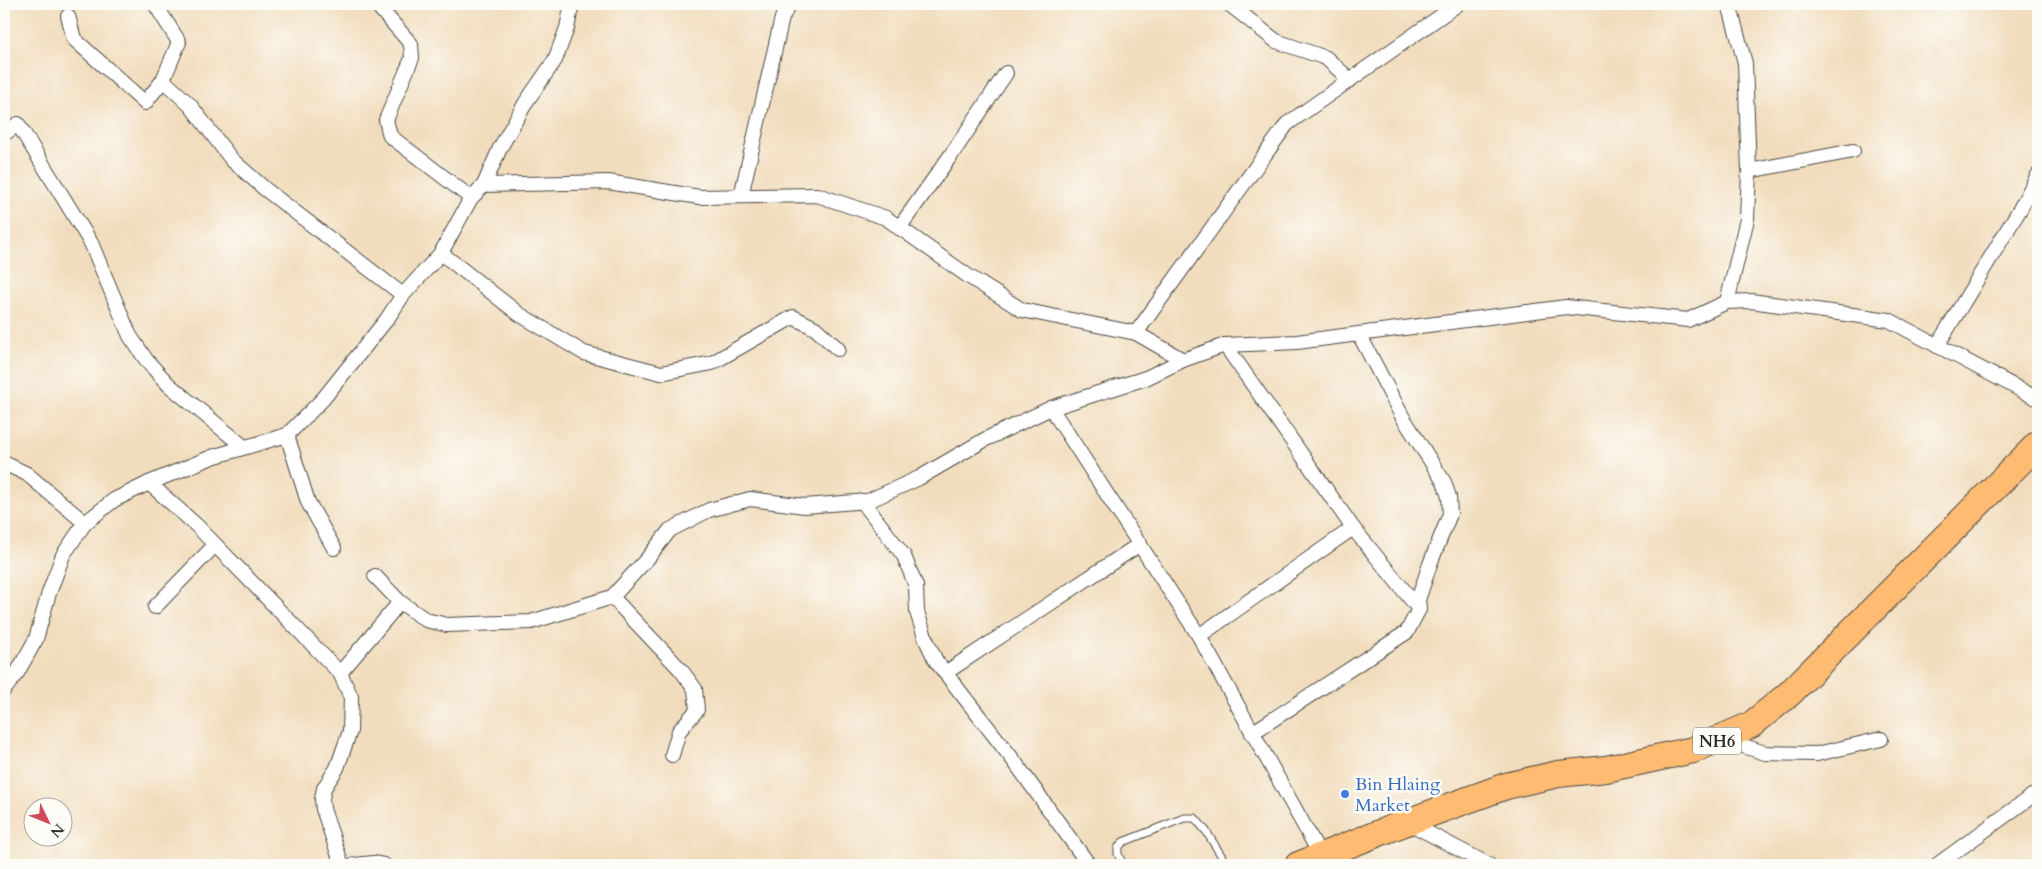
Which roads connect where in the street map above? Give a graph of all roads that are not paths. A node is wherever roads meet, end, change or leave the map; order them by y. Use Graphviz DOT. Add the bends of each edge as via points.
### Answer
graph roads {
  1 [pos="155,4"];
  2 [pos="376,4"];
  3 [pos="572,4"];
  4 [pos="789,4"];
  5 [pos="1229,4"];
  6 [pos="1458,4"];
  7 [pos="1728,4"];
  8 [pos="68,16"];
  9 [pos="1006,73"];
  10 [pos="1349,79"];
  11 [pos="163,80"];
  12 [pos="4,134"];
  13 [pos="1853,151"];
  14 [pos="1750,171"];
  15 [pos="2038,175"];
  16 [pos="484,185"];
  17 [pos="741,196"];
  18 [pos="471,198"];
  19 [pos="899,228"];
  20 [pos="441,253"];
  21 [pos="404,295"];
  22 [pos="1727,302"];
  23 [pos="1136,332"];
  24 [pos="1360,334"];
  25 [pos="1225,345"];
  26 [pos="1937,346"];
  27 [pos="838,349"];
  28 [pos="1184,360"];
  29 [pos="2038,399"];
  30 [pos="1051,408"];
  31 [pos="287,435"];
  32 [pos="2038,444"];
  33 [pos="244,447"];
  34 [pos="4,463"];
  35 [pos="149,483"];
  36 [pos="862,501"];
  37 [pos="85,523"];
  38 [pos="1353,528"];
  39 [pos="1140,544"];
  40 [pos="215,545"];
  41 [pos="334,548"];
  42 [pos="375,576"];
  43 [pos="612,597"];
  44 [pos="400,602"];
  45 [pos="155,607"];
  46 [pos="1419,609"];
  47 [pos="1199,636"];
  48 [pos="340,673"];
  49 [pos="945,673"];
  50 [pos="4,690"];
  51 [pos="1252,733"];
  52 [pos="1722,739"];
  53 [pos="1881,739"];
  54 [pos="672,755"];
  55 [pos="2038,795"];
  56 [pos="1407,822"];
  57 [pos="1310,861"];
  58 [pos="342,865"];
  59 [pos="354,865"];
  60 [pos="384,865"];
  61 [pos="1089,865"];
  62 [pos="1123,865"];
  63 [pos="1227,865"];
  64 [pos="1488,865"];
  65 [pos="1936,865"];
  1 -- 11 [label="street" via="179,42"];
  2 -- 18 [label="street" via="411,44 412,58 386,120 390,136"];
  3 -- 16 [label="street" via="555,60 526,102"];
  4 -- 17 [label="street" via="782,18"];
  5 -- 10 [label="street" via="1276,41 1326,58"];
  6 -- 10 [label="street"];
  7 -- 14 [label="street" via="1745,63"];
  8 -- 11 [label="street" via="74,39 145,103"];
  9 -- 19 [label="street"];
  10 -- 23 [label="street" via="1286,124"];
  11 -- 21 [label="street" via="190,105 232,160"];
  12 -- 33 [label="street" via="18,124 91,243 130,336 147,361 169,385"];
  13 -- 14 [label="street"];
  14 -- 22 [label="street" via="1747,219"];
  15 -- 26 [label="street"];
  16 -- 17 [label="street" via="608,182 699,197"];
  16 -- 18 [label="street"];
  17 -- 19 [label="street" via="817,195 886,218"];
  18 -- 20 [label="street"];
  19 -- 23 [label="street" via="1022,310"];
  20 -- 21 [label="street"];
  20 -- 27 [label="street" via="519,314 584,353 661,373 712,363 794,317 815,328"];
  21 -- 31 [label="street" via="323,399"];
  22 -- 24 [label="street" via="1688,320 1566,307"];
  22 -- 26 [label="street" via="1751,301 1888,320"];
  23 -- 28 [label="street"];
  24 -- 25 [label="street" via="1297,342"];
  24 -- 46 [label="street" via="1402,416 1444,482 1449,497 1450,514 1418,600"];
  25 -- 28 [label="street"];
  25 -- 38 [label="street"];
  26 -- 29 [label="street"];
  28 -- 30 [label="street" via="1146,378"];
  30 -- 36 [label="street" via="986,439 919,478"];
  30 -- 39 [label="street"];
  31 -- 33 [label="street"];
  31 -- 41 [label="street" via="308,502"];
  32 -- 52 [label="highway, NH6" via="1789,694 1751,725"];
  33 -- 35 [label="street"];
  34 -- 37 [label="street" via="27,474"];
  35 -- 37 [label="street" via="114,500"];
  35 -- 40 [label="street"];
  36 -- 43 [label="street" via="805,506 750,499 709,510 670,530"];
  36 -- 49 [label="street" via="904,556 916,586 918,612 926,640"];
  37 -- 50 [label="street" via="63,555 36,639"];
  38 -- 46 [label="street"];
  38 -- 47 [label="street"];
  39 -- 47 [label="street"];
  39 -- 49 [label="street"];
  40 -- 45 [label="street"];
  40 -- 48 [label="street"];
  42 -- 44 [label="street"];
  43 -- 44 [label="street" via="531,622 447,625 426,620"];
  43 -- 54 [label="street" via="695,689 697,710 680,731"];
  44 -- 48 [label="street"];
  46 -- 51 [label="street" via="1407,632"];
  47 -- 51 [label="street"];
  48 -- 58 [label="street" via="351,698 350,732 322,799"];
  49 -- 61 [label="street"];
  51 -- 57 [label="street"];
  52 -- 53 [label="street" via="1765,753 1817,754"];
  52 -- 56 [label="highway, NH6" via="1693,750 1606,769 1558,774 1506,786"];
  55 -- 65 [label="street" via="2032,796"];
  56 -- 57 [label="highway, NH6"];
  56 -- 64 [label="street"];
  59 -- 60 [label="street"];
  62 -- 63 [label="lane" via="1118,848 1123,842 1184,818 1194,818"];
}
